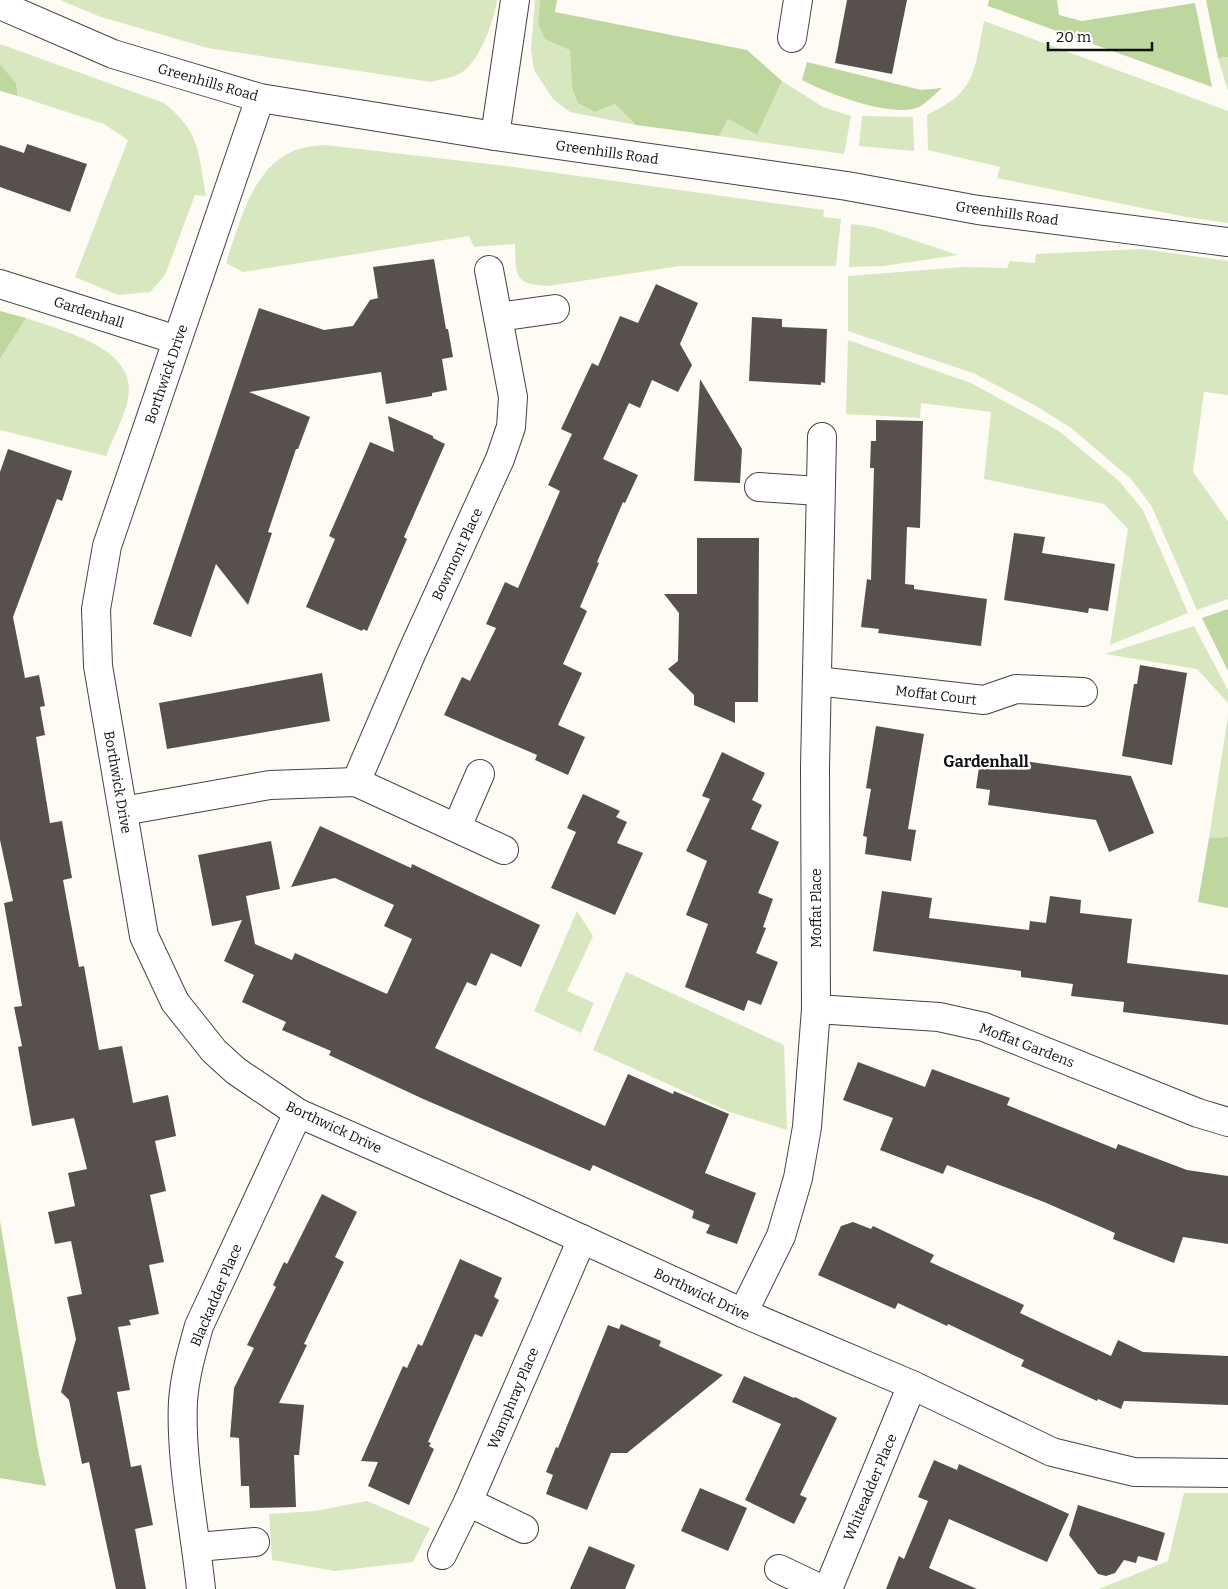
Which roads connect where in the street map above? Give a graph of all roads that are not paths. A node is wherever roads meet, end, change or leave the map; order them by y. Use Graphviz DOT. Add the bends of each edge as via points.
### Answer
graph roads {
  1 [pos="515,0"];
  2 [pos="798,0"];
  3 [pos="0,5"];
  4 [pos="792,38"];
  5 [pos="260,98"];
  6 [pos="495,136"];
  7 [pos="1228,242"];
  8 [pos="489,270"];
  9 [pos="0,284"];
  10 [pos="555,310"];
  11 [pos="498,318"];
  12 [pos="177,340"];
  13 [pos="822,437"];
  14 [pos="759,487"];
  15 [pos="819,491"];
  16 [pos="817,681"];
  17 [pos="1083,692"];
  18 [pos="480,774"];
  19 [pos="356,782"];
  20 [pos="123,811"];
  21 [pos="457,827"];
  22 [pos="504,850"];
  23 [pos="816,1009"];
  24 [pos="298,1113"];
  25 [pos="1228,1122"];
  26 [pos="582,1239"];
  27 [pos="743,1313"];
  28 [pos="912,1386"];
  29 [pos="1228,1473"];
  30 [pos="468,1502"];
  31 [pos="524,1530"];
  32 [pos="254,1542"];
  33 [pos="197,1547"];
  34 [pos="442,1555"];
  35 [pos="779,1569"];
  36 [pos="201,1589"];
  37 [pos="822,1589"];
  38 [pos="828,1589"];
  1 -- 6 [label="street"];
  2 -- 4 [label="street"];
  3 -- 5 [label="street, Greenhills Road" via="113,54"];
  5 -- 6 [label="street, Greenhills Road"];
  5 -- 12 [label="street, Borthwick Drive"];
  6 -- 7 [label="street, Greenhills Road" via="847,186 978,210"];
  8 -- 11 [label="street, Bowmont Place"];
  9 -- 12 [label="street, Gardenhall"];
  10 -- 11 [label="street"];
  11 -- 19 [label="street, Bowmont Place" via="513,397 511,427 500,459"];
  12 -- 20 [label="street, Borthwick Drive" via="107,546 96,609 98,666"];
  13 -- 15 [label="street, Moffat Place"];
  14 -- 15 [label="street"];
  15 -- 16 [label="street, Moffat Place"];
  16 -- 17 [label="street, Moffat Court" via="984,700 1016,689"];
  16 -- 23 [label="street, Moffat Place"];
  18 -- 21 [label="street"];
  19 -- 20 [label="street" via="270,785"];
  19 -- 21 [label="street"];
  20 -- 24 [label="street, Borthwick Drive" via="144,936 175,1002 214,1051 257,1086"];
  21 -- 22 [label="street"];
  23 -- 25 [label="street, Moffat Gardens" via="939,1017 984,1027"];
  23 -- 27 [label="street, Moffat Place" via="808,1127 798,1178 781,1236"];
  24 -- 26 [label="street, Borthwick Drive"];
  24 -- 33 [label="street, Blackadder Place" via="199,1326 188,1363 183,1402 185,1449"];
  26 -- 27 [label="street, Borthwick Drive"];
  26 -- 30 [label="street, Wamphray Place"];
  27 -- 28 [label="street, Borthwick Drive"];
  28 -- 29 [label="street, Borthwick Drive" via="1052,1452 1134,1472"];
  28 -- 38 [label="street, Whiteadder Place"];
  30 -- 31 [label="street"];
  30 -- 34 [label="street, Wamphray Place"];
  32 -- 33 [label="street"];
  33 -- 36 [label="street, Blackadder Place"];
  35 -- 37 [label="street"];
}
